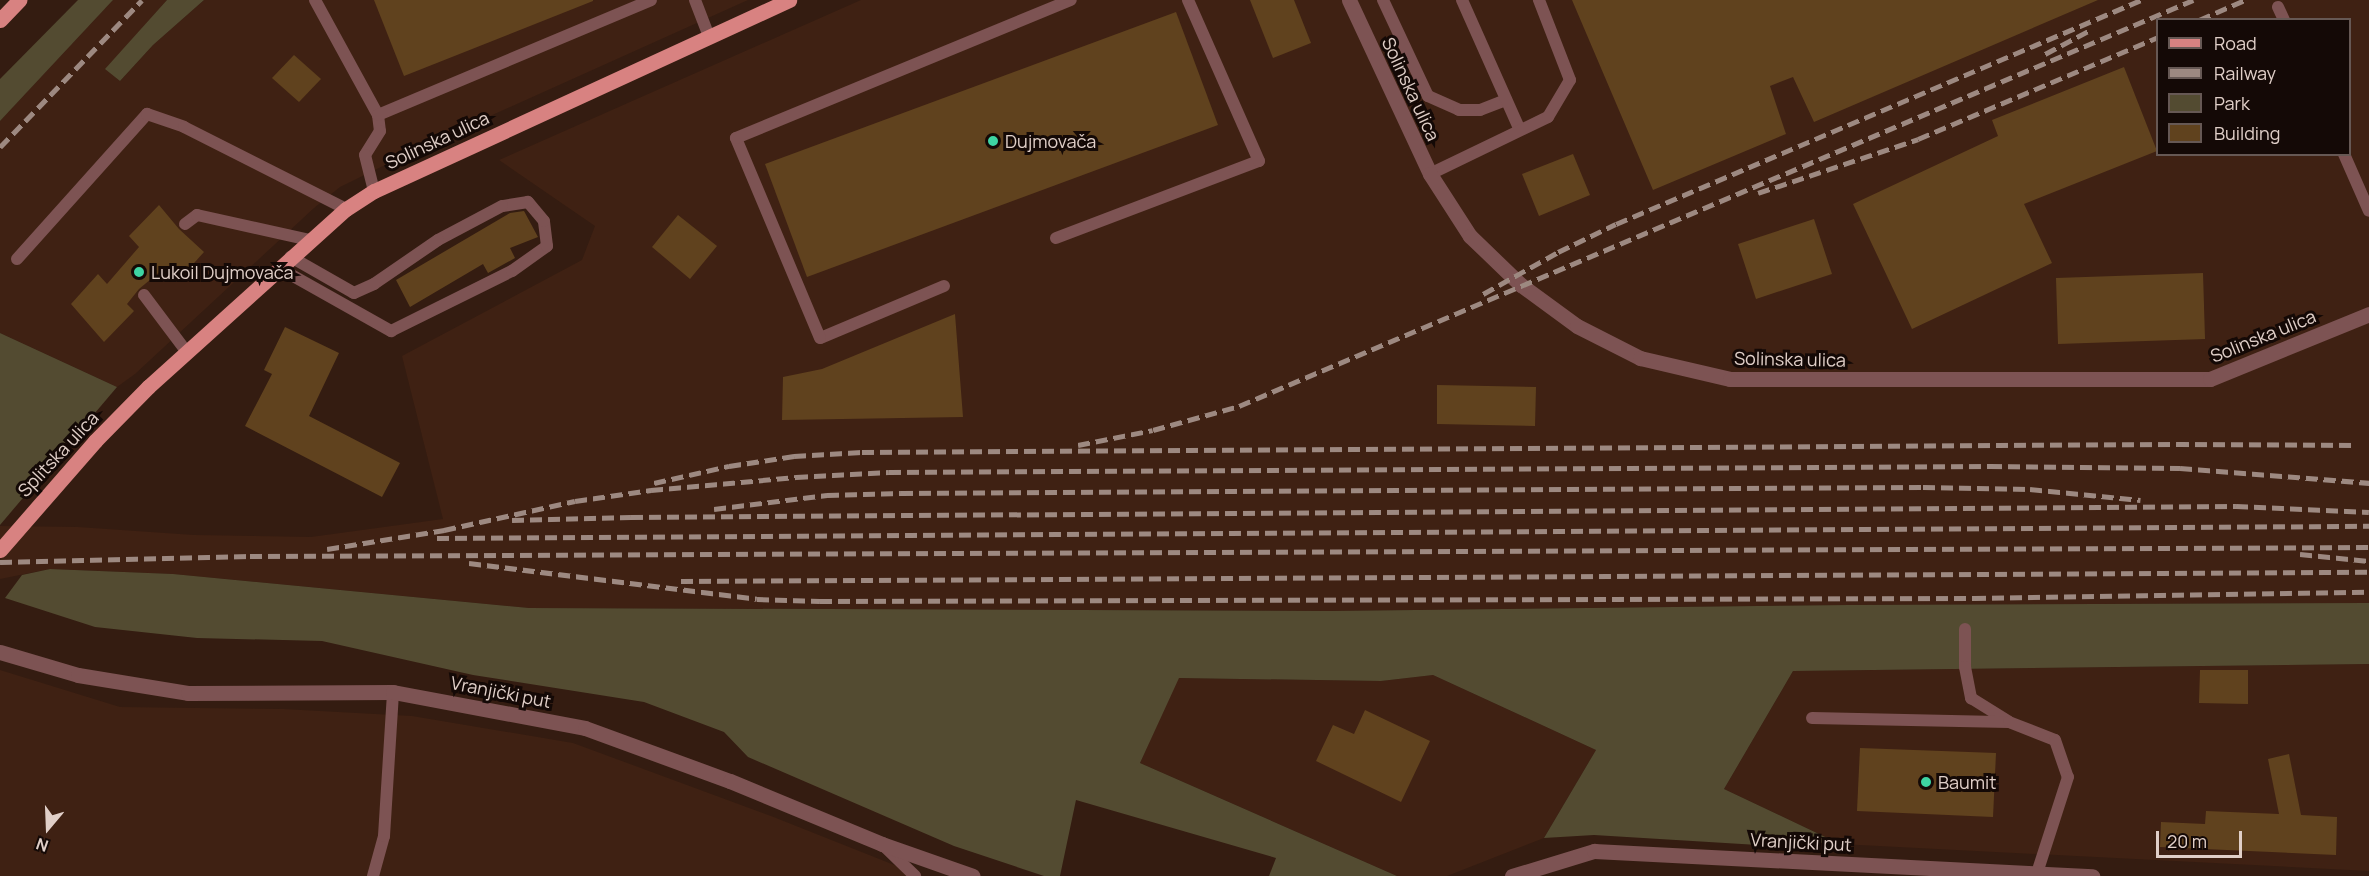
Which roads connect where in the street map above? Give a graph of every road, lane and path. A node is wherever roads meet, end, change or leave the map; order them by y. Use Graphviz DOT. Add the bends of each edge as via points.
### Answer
graph roads {
  1 [pos="19,0"];
  2 [pos="315,0"];
  3 [pos="651,0"];
  4 [pos="695,0"];
  5 [pos="789,0"];
  6 [pos="1071,0"];
  7 [pos="1188,0"];
  8 [pos="1349,0"];
  9 [pos="1383,0"];
  10 [pos="1461,0"];
  11 [pos="1539,0"];
  12 [pos="2278,7"];
  13 [pos="2283,18"];
  14 [pos="0,20"];
  15 [pos="709,36"];
  16 [pos="1506,100"];
  17 [pos="378,116"];
  18 [pos="1520,130"];
  19 [pos="2345,156"];
  20 [pos="1430,174"];
  21 [pos="374,191"];
  22 [pos="346,209"];
  23 [pos="2369,212"];
  24 [pos="185,224"];
  25 [pos="1056,238"];
  26 [pos="310,240"];
  27 [pos="291,257"];
  28 [pos="17,260"];
  29 [pos="279,268"];
  30 [pos="944,286"];
  31 [pos="144,295"];
  32 [pos="2369,314"];
  33 [pos="186,351"];
  34 [pos="148,387"];
  35 [pos="0,550"];
  36 [pos="1965,629"];
  37 [pos="0,652"];
  38 [pos="393,692"];
  39 [pos="1812,718"];
  40 [pos="2009,722"];
  41 [pos="882,844"];
  42 [pos="2036,875"];
  43 [pos="373,876"];
  44 [pos="915,876"];
  45 [pos="973,876"];
  46 [pos="1512,876"];
  47 [pos="2092,876"];
  1 -- 14 [label="main road"];
  2 -- 17 [label="lane"];
  3 -- 17 [label="lane"];
  4 -- 15 [label="lane"];
  5 -- 15 [label="main road, Solinska ulica"];
  6 -- 30 [label="lane" via="736,138 820,338"];
  7 -- 25 [label="lane" via="1258,160"];
  8 -- 20 [label="street, Solinska ulica"];
  9 -- 16 [label="lane" via="1428,96 1459,110 1480,110"];
  10 -- 16 [label="lane"];
  11 -- 18 [label="lane" via="1570,80 1548,117"];
  12 -- 13 [label="lane"];
  15 -- 21 [label="main road, Solinska ulica"];
  16 -- 18 [label="lane"];
  17 -- 21 [label="lane" via="380,131 366,155"];
  18 -- 20 [label="lane"];
  19 -- 23 [label="lane"];
  20 -- 32 [label="street, Solinska ulica" via="1470,236 1521,285 1577,326 1640,358 1730,379 2210,379"];
  21 -- 22 [label="main road, Solinska ulica"];
  22 -- 26 [label="main road, Solinska ulica"];
  22 -- 28 [label="lane" via="184,126 147,114"];
  24 -- 26 [label="lane" via="197,215"];
  26 -- 27 [label="main road, Solinska ulica"];
  27 -- 29 [label="main road, Solinska ulica"];
  27 -- 29 [label="lane" via="354,293 374,284 438,240 502,206 528,202 544,221 547,246 512,271 391,331"];
  29 -- 33 [label="main road, Solinska ulica"];
  31 -- 33 [label="lane"];
  33 -- 34 [label="main road, Solinska ulica"];
  34 -- 35 [label="main road, Splitska ulica"];
  36 -- 40 [label="lane" via="1965,667 1971,698"];
  37 -- 38 [label="street, Vranjički put" via="78,675 188,693"];
  38 -- 41 [label="street, Vranjički put" via="585,728 730,781"];
  38 -- 43 [label="lane" via="384,837"];
  39 -- 40 [label="lane"];
  40 -- 42 [label="lane" via="2055,740 2068,777"];
  41 -- 44 [label="lane"];
  41 -- 45 [label="street, Vranjički put"];
  42 -- 46 [label="street, Vranjički put" via="1594,851"];
  42 -- 47 [label="street, Vranjički put"];
}
